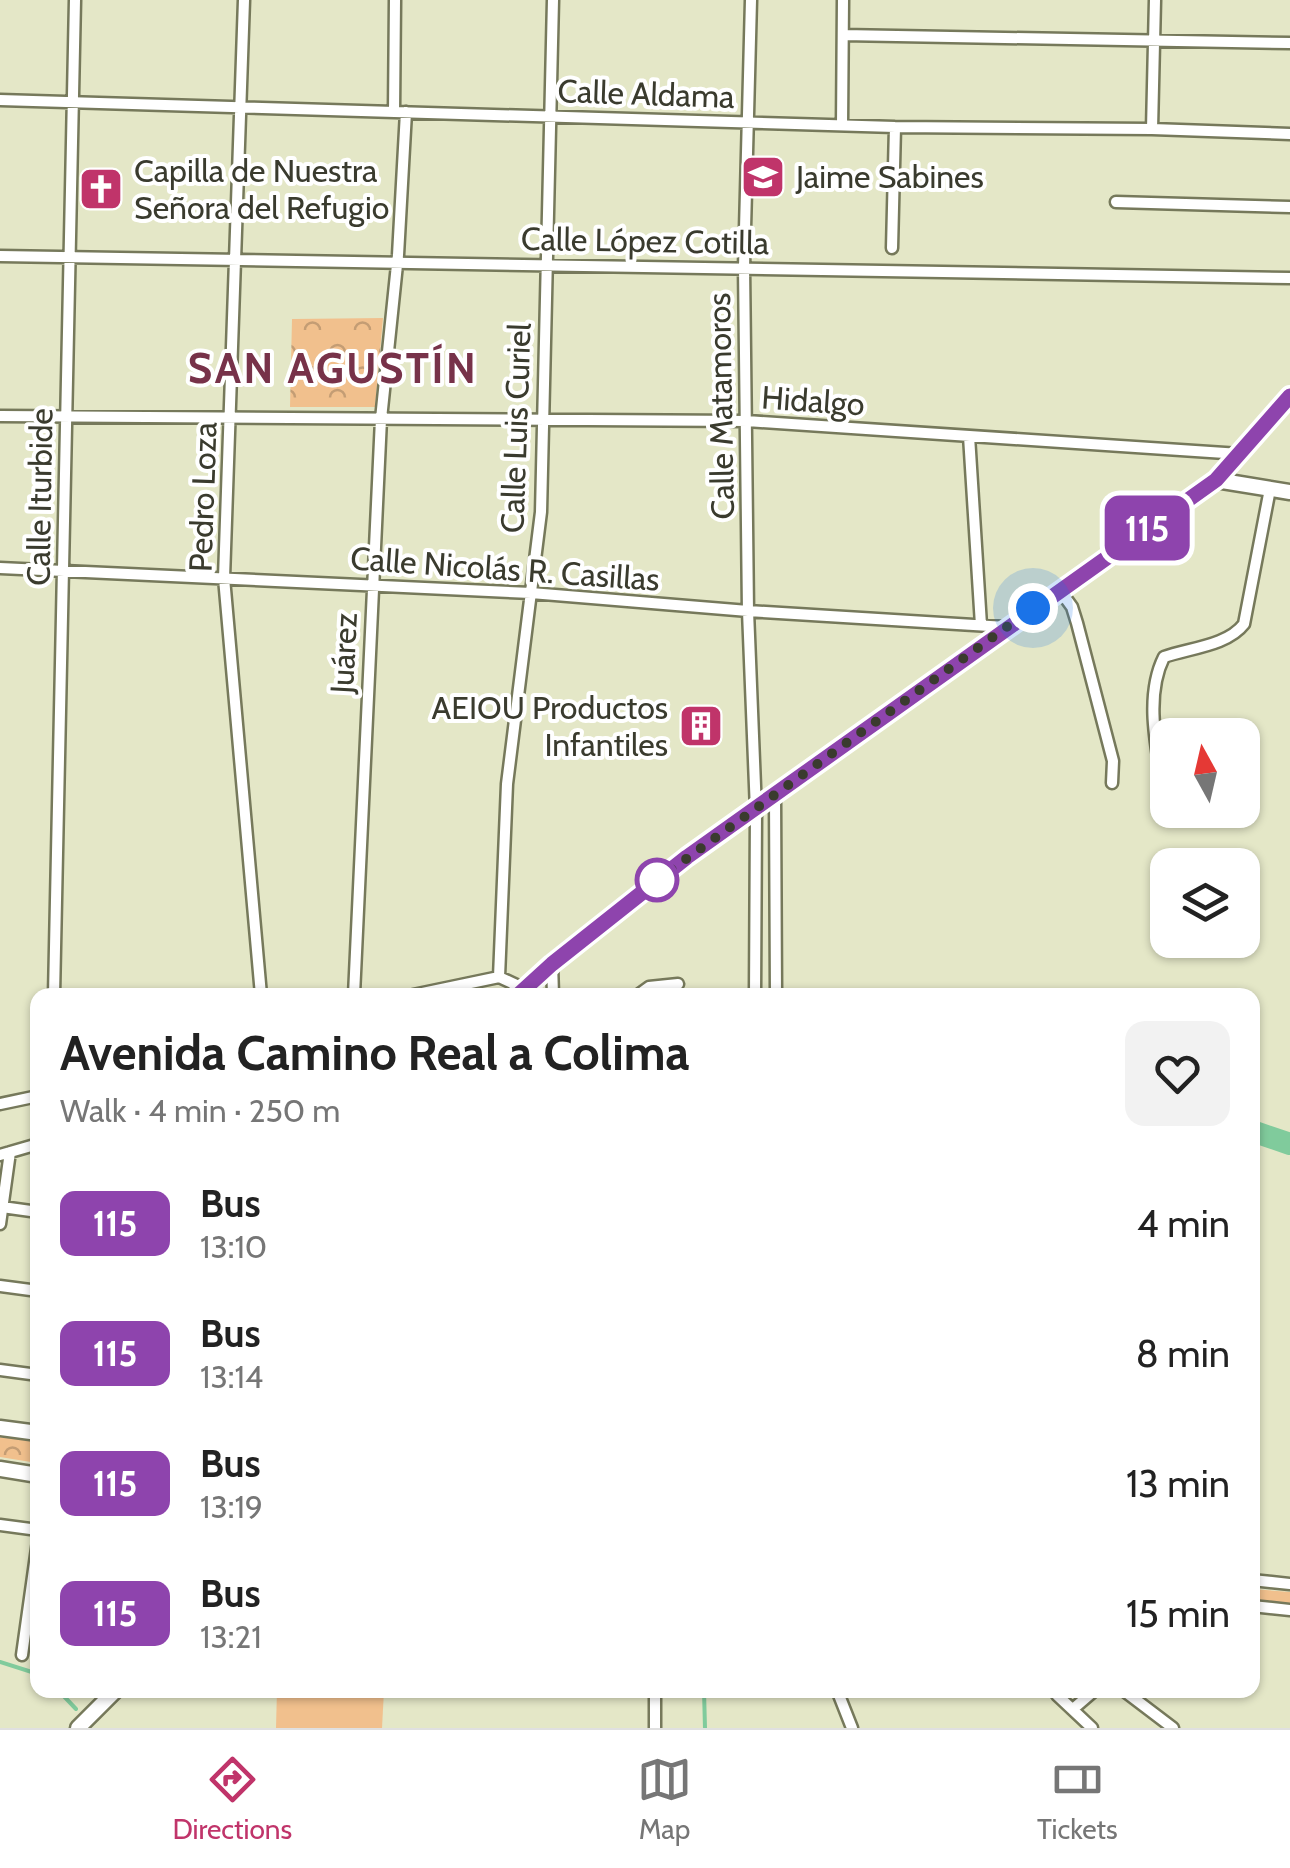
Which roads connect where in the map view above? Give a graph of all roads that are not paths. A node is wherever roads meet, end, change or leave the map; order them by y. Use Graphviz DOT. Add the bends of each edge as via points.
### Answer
graph roads {
  1 [pos="75,0"];
  2 [pos="244,0"];
  3 [pos="396,0"];
  4 [pos="553,0"];
  5 [pos="751,0"];
  6 [pos="843,0"];
  7 [pos="1155,0"];
  8 [pos="843,35"];
  9 [pos="1155,40"];
  10 [pos="1290,43"];
  11 [pos="0,100"];
  12 [pos="73,102"];
  13 [pos="240,107"];
  14 [pos="400,112"];
  15 [pos="550,116"];
  16 [pos="750,122"];
  17 [pos="842,125"];
  18 [pos="895,127"];
  19 [pos="1152,129"];
  20 [pos="1290,134"];
  21 [pos="1116,202"];
  22 [pos="1290,207"];
  23 [pos="892,248"];
  24 [pos="0,256"];
  25 [pos="69,258"];
  26 [pos="398,258"];
  27 [pos="235,259"];
  28 [pos="547,264"];
  29 [pos="744,267"];
  30 [pos="1290,278"];
  31 [pos="1290,396"];
  32 [pos="0,416"];
  33 [pos="66,417"];
  34 [pos="230,418"];
  35 [pos="544,418"];
  36 [pos="381,419"];
  37 [pos="747,422"];
  38 [pos="970,436"];
  39 [pos="1240,454"];
  40 [pos="1216,480"];
  41 [pos="1270,489"];
  42 [pos="1290,492"];
  43 [pos="0,568"];
  44 [pos="63,571"];
  45 [pos="224,578"];
  46 [pos="372,586"];
  47 [pos="1060,589"];
  48 [pos="530,593"];
  49 [pos="748,611"];
  50 [pos="981,625"];
  51 [pos="1006,627"];
  52 [pos="1155,718"];
  53 [pos="1112,782"];
  54 [pos="775,797"];
  55 [pos="756,811"];
  56 [pos="552,964"];
  57 [pos="499,977"];
  58 [pos="678,984"];
  59 [pos="54,988"];
  60 [pos="260,988"];
  61 [pos="354,988"];
  62 [pos="446,988"];
  63 [pos="514,988"];
  64 [pos="525,988"];
  65 [pos="553,988"];
  66 [pos="647,988"];
  67 [pos="755,988"];
  68 [pos="776,988"];
  69 [pos="30,1098"];
  70 [pos="0,1104"];
  71 [pos="30,1146"];
  72 [pos="5,1154"];
  73 [pos="2,1208"];
  74 [pos="30,1211"];
  75 [pos="0,1224"];
  76 [pos="0,1286"];
  77 [pos="30,1290"];
  78 [pos="0,1370"];
  79 [pos="30,1375"];
  80 [pos="0,1428"];
  81 [pos="30,1432"];
  82 [pos="0,1469"];
  83 [pos="30,1474"];
  84 [pos="0,1525"];
  85 [pos="30,1529"];
  86 [pos="1260,1581"];
  87 [pos="1290,1584"];
  88 [pos="1260,1607"];
  89 [pos="1290,1610"];
  90 [pos="30,1624"];
  91 [pos="22,1655"];
  92 [pos="109,1698"];
  93 [pos="655,1698"];
  94 [pos="840,1698"];
  95 [pos="1059,1698"];
  96 [pos="1086,1698"];
  97 [pos="1134,1698"];
  98 [pos="1073,1710"];
  99 [pos="82,1727"];
  100 [pos="656,1728"];
  101 [pos="852,1728"];
  102 [pos="1092,1728"];
  103 [pos="1172,1728"];
  1 -- 12 [label="street, Calle Iturbide"];
  2 -- 13 [label="street, Pedro Loza"];
  3 -- 14 [label="street, Juárez"];
  4 -- 15 [label="street, Calle Luis Curiel"];
  5 -- 16 [label="street, Calle Matamoros"];
  6 -- 8 [label="street"];
  7 -- 9 [label="street"];
  8 -- 9 [label="street"];
  8 -- 17 [label="street"];
  9 -- 10 [label="street"];
  9 -- 19 [label="street"];
  11 -- 12 [label="street, Calle Aldama"];
  12 -- 13 [label="street, Calle Aldama"];
  12 -- 25 [label="street, Calle Iturbide"];
  13 -- 14 [label="street, Calle Aldama"];
  13 -- 27 [label="street, Pedro Loza"];
  14 -- 15 [label="street, Calle Aldama"];
  14 -- 26 [label="street, Juárez"];
  15 -- 16 [label="street, Calle Aldama"];
  15 -- 28 [label="street, Calle Luis Curiel"];
  16 -- 17 [label="street, Calle Aldama"];
  16 -- 29 [label="street, Calle Matamoros"];
  17 -- 18 [label="street, Calle Aldama"];
  18 -- 19 [label="street, Calle Aldama"];
  18 -- 23 [label="street"];
  19 -- 20 [label="street, Calle Aldama"];
  21 -- 22 [label="street"];
  24 -- 25 [label="street, Calle López Cotilla"];
  25 -- 27 [label="street, Calle López Cotilla"];
  25 -- 33 [label="street, Calle Iturbide"];
  26 -- 27 [label="street, Calle López Cotilla"];
  26 -- 28 [label="street, Calle López Cotilla"];
  26 -- 36 [label="street, Juárez"];
  27 -- 34 [label="street, Pedro Loza"];
  28 -- 29 [label="street, Calle López Cotilla"];
  28 -- 35 [label="street, Calle Luis Curiel"];
  29 -- 30 [label="street, Calle López Cotilla"];
  29 -- 37 [label="street, Calle Matamoros"];
  31 -- 39 [label="main road"];
  32 -- 33 [label="street, Hidalgo"];
  33 -- 34 [label="street, Hidalgo"];
  33 -- 44 [label="street, Calle Iturbide"];
  34 -- 36 [label="street, Hidalgo"];
  34 -- 45 [label="street, Pedro Loza"];
  35 -- 36 [label="street, Hidalgo"];
  35 -- 37 [label="street, Hidalgo"];
  35 -- 48 [label="street, Calle Luis Curiel"];
  36 -- 46 [label="street, Juárez"];
  37 -- 38 [label="street, Hidalgo"];
  37 -- 49 [label="street, Calle Matamoros"];
  38 -- 39 [label="street, Hidalgo"];
  38 -- 50 [label="street"];
  39 -- 40 [label="main road"];
  40 -- 41 [label="main road"];
  40 -- 47 [label="main road"];
  41 -- 42 [label="main road"];
  41 -- 52 [label="street" via="1244,624 1224,640 1164,657 1154,675"];
  43 -- 44 [label="street, Calle Nicolás R. Casillas"];
  44 -- 45 [label="street, Calle Nicolás R. Casillas"];
  44 -- 59 [label="street, Calle Iturbide"];
  45 -- 46 [label="street, Calle Nicolás R. Casillas"];
  45 -- 60 [label="street, Pedro Loza"];
  46 -- 48 [label="street, Calle Nicolás R. Casillas"];
  46 -- 61 [label="street, Juárez"];
  47 -- 51 [label="main road"];
  47 -- 53 [label="street" via="1077,623"];
  48 -- 49 [label="street, Calle Nicolás R. Casillas"];
  48 -- 57 [label="street, Calle Luis Curiel" via="507,784"];
  49 -- 50 [label="street, Calle Nicolás R. Casillas"];
  49 -- 55 [label="street, Calle Matamoros"];
  50 -- 51 [label="street, Calle Nicolás R. Casillas"];
  51 -- 54 [label="main road"];
  54 -- 55 [label="main road"];
  54 -- 68 [label="street"];
  55 -- 56 [label="main road"];
  55 -- 67 [label="street, Calle Matamoros"];
  56 -- 64 [label="main road"];
  56 -- 65 [label="street"];
  57 -- 62 [label="street"];
  57 -- 63 [label="street"];
  58 -- 66 [label="street"];
  69 -- 70 [label="street"];
  71 -- 72 [label="street"];
  72 -- 73 [label="street"];
  73 -- 74 [label="street"];
  73 -- 75 [label="street"];
  76 -- 77 [label="street"];
  78 -- 79 [label="street"];
  80 -- 81 [label="main road"];
  82 -- 83 [label="main road"];
  84 -- 85 [label="street"];
  86 -- 87 [label="street"];
  88 -- 89 [label="street"];
  90 -- 91 [label="street"];
  92 -- 99 [label="main road"];
  93 -- 100 [label="street"];
  94 -- 101 [label="street"];
  95 -- 98 [label="street"];
  96 -- 98 [label="street"];
  97 -- 103 [label="street"];
  98 -- 102 [label="street"];
}
